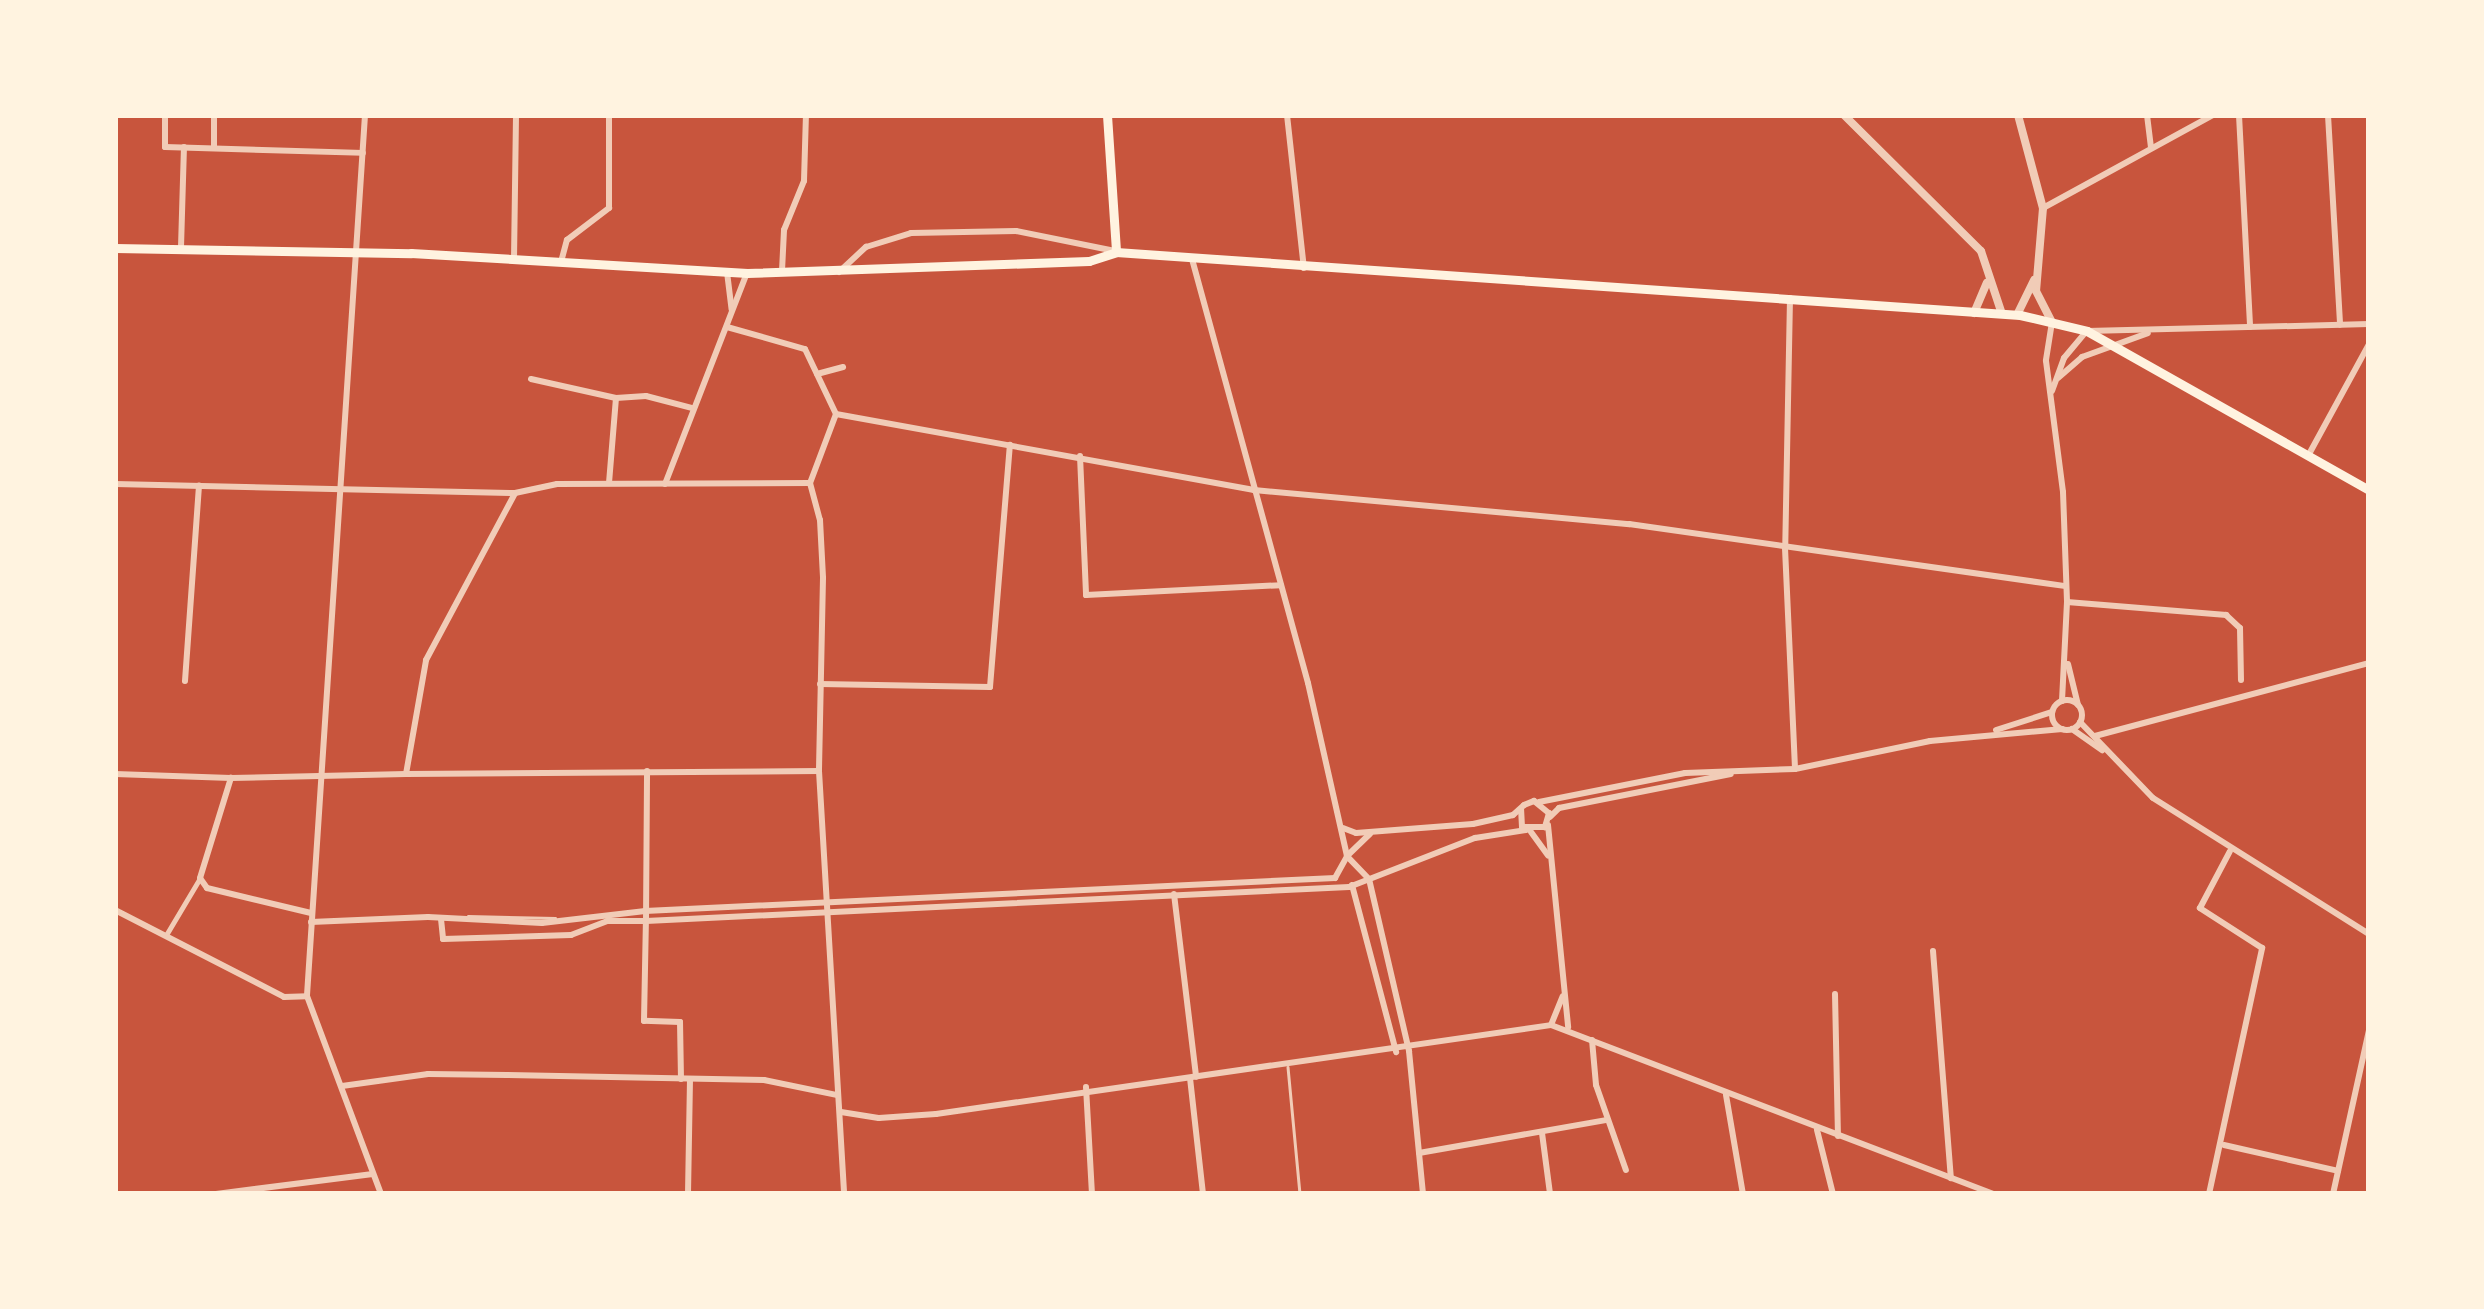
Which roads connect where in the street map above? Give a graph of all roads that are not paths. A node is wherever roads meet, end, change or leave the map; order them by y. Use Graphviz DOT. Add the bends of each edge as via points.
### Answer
graph roads {
  1 [pos="166,115"];
  2 [pos="214,115"];
  3 [pos="366,115"];
  4 [pos="516,115"];
  5 [pos="609,115"];
  6 [pos="806,115"];
  7 [pos="1106,115"];
  8 [pos="1287,115"];
  9 [pos="1844,115"];
  10 [pos="1856,115"];
  11 [pos="2018,115"];
  12 [pos="2147,115"];
  13 [pos="2213,115"];
  14 [pos="2239,115"];
  15 [pos="2328,115"];
  16 [pos="1858,130"];
  17 [pos="184,147"];
  18 [pos="214,148"];
  19 [pos="2151,148"];
  20 [pos="363,152"];
  21 [pos="2043,208"];
  22 [pos="182,247"];
  23 [pos="115,248"];
  24 [pos="356,251"];
  25 [pos="1116,252"];
  26 [pos="1192,258"];
  27 [pos="514,260"];
  28 [pos="561,263"];
  29 [pos="1304,268"];
  30 [pos="727,272"];
  31 [pos="782,272"];
  32 [pos="747,273"];
  33 [pos="839,273"];
  34 [pos="2035,276"];
  35 [pos="1987,283"];
  36 [pos="1790,296"];
  37 [pos="732,311"];
  38 [pos="1974,313"];
  39 [pos="2002,314"];
  40 [pos="2016,315"];
  41 [pos="2052,322"];
  42 [pos="2369,324"];
  43 [pos="2340,325"];
  44 [pos="2250,326"];
  45 [pos="728,327"];
  46 [pos="2169,328"];
  47 [pos="2087,330"];
  48 [pos="2369,344"];
  49 [pos="2112,345"];
  50 [pos="843,368"];
  51 [pos="818,374"];
  52 [pos="531,379"];
  53 [pos="616,398"];
  54 [pos="2051,398"];
  55 [pos="692,408"];
  56 [pos="836,414"];
  57 [pos="1010,445"];
  58 [pos="1080,455"];
  59 [pos="2308,456"];
  60 [pos="609,483"];
  61 [pos="810,483"];
  62 [pos="115,484"];
  63 [pos="199,484"];
  64 [pos="665,484"];
  65 [pos="339,485"];
  66 [pos="1254,490"];
  67 [pos="2369,490"];
  68 [pos="515,492"];
  69 [pos="1784,548"];
  70 [pos="1280,585"];
  71 [pos="2066,586"];
  72 [pos="2067,602"];
  73 [pos="2066,658"];
  74 [pos="2369,664"];
  75 [pos="2241,680"];
  76 [pos="186,681"];
  77 [pos="820,684"];
  78 [pos="2062,701"];
  79 [pos="2078,705"];
  80 [pos="2052,712"];
  81 [pos="2080,722"];
  82 [pos="2062,728"];
  83 [pos="2072,729"];
  84 [pos="1979,735"];
  85 [pos="2094,736"];
  86 [pos="2107,753"];
  87 [pos="1795,769"];
  88 [pos="819,770"];
  89 [pos="1763,770"];
  90 [pos="647,771"];
  91 [pos="115,774"];
  92 [pos="406,774"];
  93 [pos="231,778"];
  94 [pos="320,779"];
  95 [pos="1539,802"];
  96 [pos="1521,808"];
  97 [pos="1549,820"];
  98 [pos="1473,824"];
  99 [pos="1341,827"];
  100 [pos="1529,831"];
  101 [pos="1374,832"];
  102 [pos="1475,838"];
  103 [pos="2230,851"];
  104 [pos="1348,856"];
  105 [pos="1549,856"];
  106 [pos="200,878"];
  107 [pos="1368,879"];
  108 [pos="1352,885"];
  109 [pos="1174,892"];
  110 [pos="115,910"];
  111 [pos="831,910"];
  112 [pos="645,911"];
  113 [pos="311,917"];
  114 [pos="441,918"];
  115 [pos="580,918"];
  116 [pos="646,924"];
  117 [pos="584,932"];
  118 [pos="2369,934"];
  119 [pos="164,938"];
  120 [pos="1933,951"];
  121 [pos="1834,994"];
  122 [pos="1564,995"];
  123 [pos="307,996"];
  124 [pos="1551,1025"];
  125 [pos="1568,1028"];
  126 [pos="2369,1030"];
  127 [pos="1592,1040"];
  128 [pos="1409,1051"];
  129 [pos="1396,1052"];
  130 [pos="1288,1066"];
  131 [pos="1193,1077"];
  132 [pos="685,1079"];
  133 [pos="342,1086"];
  134 [pos="1086,1087"];
  135 [pos="1726,1094"];
  136 [pos="838,1095"];
  137 [pos="842,1112"];
  138 [pos="1607,1120"];
  139 [pos="1816,1128"];
  140 [pos="1542,1134"];
  141 [pos="1838,1136"];
  142 [pos="2224,1146"];
  143 [pos="1419,1153"];
  144 [pos="1626,1170"];
  145 [pos="2338,1171"];
  146 [pos="374,1174"];
  147 [pos="1952,1178"];
  148 [pos="219,1194"];
  149 [pos="380,1194"];
  150 [pos="688,1194"];
  151 [pos="844,1194"];
  152 [pos="1092,1194"];
  153 [pos="1204,1194"];
  154 [pos="1300,1194"];
  155 [pos="1423,1194"];
  156 [pos="1550,1194"];
  157 [pos="1744,1194"];
  158 [pos="1834,1194"];
  159 [pos="1993,1194"];
  160 [pos="2209,1194"];
  161 [pos="2334,1194"];
  1 -- 17 [label="street" via="165,147"];
  2 -- 18 [label="street"];
  3 -- 20 [label="street"];
  4 -- 27 [label="street"];
  5 -- 28 [label="street" via="609,208 567,240"];
  6 -- 31 [label="street" via="804,181 784,230"];
  7 -- 25 [label="main road"];
  8 -- 29 [label="street"];
  9 -- 16 [label="street"];
  10 -- 16 [label="street"];
  11 -- 21 [label="street"];
  12 -- 19 [label="street"];
  13 -- 19 [label="street"];
  14 -- 44 [label="street"];
  15 -- 43 [label="street"];
  16 -- 35 [label="street" via="1981,251"];
  17 -- 18 [label="street"];
  17 -- 22 [label="street"];
  18 -- 20 [label="street"];
  19 -- 21 [label="street"];
  20 -- 24 [label="street"];
  21 -- 34 [label="street"];
  22 -- 23 [label="main road"];
  22 -- 24 [label="main road"];
  24 -- 27 [label="main road"];
  24 -- 65 [label="street"];
  25 -- 26 [label="main road"];
  25 -- 33 [label="main road" via="1088,261"];
  25 -- 33 [label="street" via="1016,232 910,234 866,247"];
  26 -- 29 [label="main road"];
  26 -- 66 [label="street"];
  27 -- 28 [label="main road"];
  28 -- 30 [label="main road"];
  29 -- 36 [label="main road"];
  30 -- 32 [label="main road"];
  30 -- 37 [label="street"];
  31 -- 32 [label="main road"];
  31 -- 33 [label="main road"];
  32 -- 37 [label="street"];
  34 -- 40 [label="street"];
  34 -- 41 [label="street" via="2040,304"];
  35 -- 38 [label="street"];
  35 -- 39 [label="street"];
  36 -- 38 [label="main road"];
  36 -- 69 [label="street"];
  37 -- 45 [label="street"];
  38 -- 39 [label="main road"];
  39 -- 40 [label="main road"];
  40 -- 41 [label="main road"];
  41 -- 47 [label="main road"];
  41 -- 54 [label="street" via="2046,361"];
  42 -- 43 [label="street"];
  43 -- 44 [label="street"];
  44 -- 46 [label="street"];
  45 -- 51 [label="street" via="805,348"];
  45 -- 55 [label="street"];
  46 -- 47 [label="street"];
  46 -- 49 [label="street"];
  47 -- 49 [label="main road"];
  47 -- 54 [label="street" via="2064,358"];
  48 -- 59 [label="street"];
  49 -- 54 [label="street" via="2066,367"];
  49 -- 59 [label="main road"];
  50 -- 51 [label="street"];
  51 -- 56 [label="street"];
  52 -- 53 [label="street"];
  53 -- 55 [label="street" via="646,396"];
  53 -- 60 [label="street"];
  54 -- 71 [label="street"];
  55 -- 64 [label="street"];
  56 -- 57 [label="street"];
  56 -- 61 [label="street"];
  57 -- 58 [label="street"];
  57 -- 77 [label="street" via="990,687"];
  58 -- 66 [label="street"];
  58 -- 70 [label="street" via="1086,595"];
  59 -- 67 [label="main road"];
  60 -- 64 [label="street"];
  60 -- 68 [label="street"];
  61 -- 64 [label="street"];
  61 -- 77 [label="street" via="820,520"];
  62 -- 63 [label="street"];
  63 -- 65 [label="street"];
  63 -- 76 [label="street"];
  65 -- 68 [label="street"];
  65 -- 94 [label="street"];
  66 -- 69 [label="street" via="1630,524"];
  66 -- 70 [label="street"];
  68 -- 92 [label="street" via="426,660"];
  69 -- 71 [label="street"];
  69 -- 87 [label="street"];
  70 -- 99 [label="street"];
  71 -- 72 [label="street"];
  72 -- 73 [label="street"];
  72 -- 75 [label="street" via="2226,615 2240,628"];
  73 -- 78 [label="street"];
  73 -- 79 [label="street"];
  74 -- 85 [label="street"];
  77 -- 88 [label="street"];
  78 -- 79 [label="street"];
  78 -- 80 [label="street"];
  79 -- 81 [label="street"];
  80 -- 82 [label="street"];
  80 -- 84 [label="street"];
  81 -- 83 [label="street"];
  81 -- 85 [label="street"];
  82 -- 83 [label="street"];
  82 -- 84 [label="street"];
  83 -- 86 [label="street"];
  84 -- 87 [label="street"];
  85 -- 86 [label="street"];
  86 -- 103 [label="street" via="2153,798"];
  87 -- 89 [label="street"];
  88 -- 90 [label="street"];
  88 -- 111 [label="street"];
  89 -- 95 [label="street" via="1685,772"];
  89 -- 97 [label="street" via="1559,808"];
  90 -- 92 [label="street"];
  90 -- 112 [label="street"];
  91 -- 93 [label="street"];
  92 -- 94 [label="street"];
  93 -- 94 [label="street"];
  93 -- 106 [label="street"];
  94 -- 113 [label="street"];
  95 -- 96 [label="street"];
  95 -- 97 [label="street"];
  96 -- 98 [label="street"];
  96 -- 100 [label="street"];
  97 -- 100 [label="street"];
  97 -- 105 [label="street"];
  98 -- 101 [label="street"];
  98 -- 102 [label="street"];
  99 -- 101 [label="street"];
  99 -- 104 [label="street"];
  100 -- 102 [label="street"];
  100 -- 105 [label="street"];
  101 -- 104 [label="street"];
  102 -- 107 [label="street"];
  103 -- 118 [label="street"];
  103 -- 142 [label="street" via="2200,908 2262,948"];
  104 -- 107 [label="street"];
  104 -- 109 [label="street" via="1331,880"];
  105 -- 122 [label="street"];
  106 -- 113 [label="street" via="207,888"];
  106 -- 119 [label="street"];
  107 -- 108 [label="street"];
  107 -- 128 [label="street"];
  108 -- 109 [label="street"];
  108 -- 129 [label="street"];
  109 -- 111 [label="street"];
  109 -- 131 [label="street"];
  110 -- 119 [label="street"];
  111 -- 112 [label="street"];
  111 -- 116 [label="street"];
  111 -- 136 [label="street"];
  112 -- 115 [label="street"];
  112 -- 116 [label="street"];
  113 -- 114 [label="street"];
  113 -- 123 [label="street"];
  114 -- 115 [label="street" via="463,924"];
  114 -- 117 [label="street" via="437,932 443,938"];
  115 -- 117 [label="street"];
  116 -- 117 [label="street" via="607,922"];
  116 -- 132 [label="street" via="644,1021 680,1022"];
  119 -- 123 [label="street" via="284,996"];
  120 -- 147 [label="street"];
  121 -- 141 [label="street"];
  122 -- 124 [label="street"];
  122 -- 125 [label="street"];
  123 -- 133 [label="street"];
  124 -- 125 [label="street"];
  124 -- 128 [label="street"];
  125 -- 127 [label="street"];
  126 -- 145 [label="street"];
  127 -- 135 [label="street"];
  127 -- 138 [label="street"];
  128 -- 129 [label="street"];
  128 -- 143 [label="street"];
  129 -- 130 [label="street"];
  130 -- 131 [label="street"];
  130 -- 154 [label="lane"];
  131 -- 134 [label="street"];
  131 -- 153 [label="street"];
  132 -- 133 [label="street" via="428,1074"];
  132 -- 136 [label="street" via="764,1080"];
  132 -- 150 [label="street"];
  133 -- 146 [label="street"];
  134 -- 137 [label="street" via="936,1114 879,1118"];
  134 -- 152 [label="street"];
  135 -- 139 [label="street"];
  135 -- 157 [label="street"];
  136 -- 137 [label="street"];
  137 -- 151 [label="street"];
  138 -- 140 [label="street"];
  138 -- 144 [label="street"];
  139 -- 141 [label="street"];
  139 -- 158 [label="street"];
  140 -- 143 [label="street"];
  140 -- 156 [label="street"];
  141 -- 147 [label="street"];
  142 -- 145 [label="street"];
  142 -- 160 [label="street"];
  143 -- 155 [label="street"];
  145 -- 161 [label="street"];
  146 -- 148 [label="street"];
  146 -- 149 [label="street"];
  147 -- 159 [label="street"];
}
